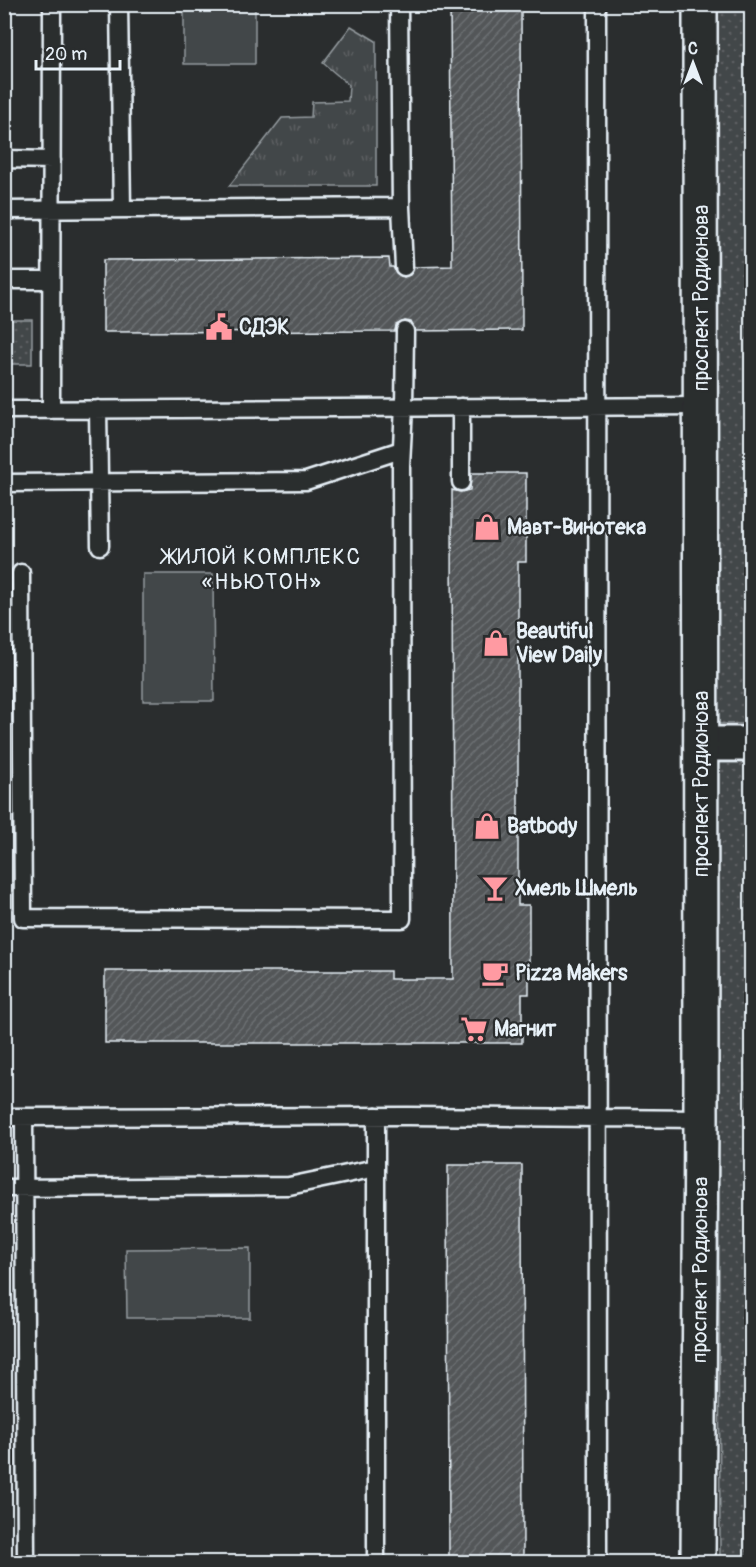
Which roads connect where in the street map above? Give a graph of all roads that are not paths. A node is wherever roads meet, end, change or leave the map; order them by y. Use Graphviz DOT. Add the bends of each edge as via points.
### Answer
graph roads {
  1 [pos="52,4"];
  2 [pos="119,4"];
  3 [pos="399,4"];
  4 [pos="597,4"];
  5 [pos="700,4"];
  6 [pos="4,159"];
  7 [pos="52,160"];
  8 [pos="401,207"];
  9 [pos="122,209"];
  10 [pos="4,210"];
  11 [pos="51,210"];
  12 [pos="404,267"];
  13 [pos="4,280"];
  14 [pos="51,280"];
  15 [pos="405,331"];
  16 [pos="701,406"];
  17 [pos="404,407"];
  18 [pos="461,407"];
  19 [pos="598,407"];
  20 [pos="98,409"];
  21 [pos="4,410"];
  22 [pos="51,410"];
  23 [pos="401,450"];
  24 [pos="461,482"];
  25 [pos="4,483"];
  26 [pos="99,483"];
  27 [pos="100,546"];
  28 [pos="21,573"];
  29 [pos="701,744"];
  30 [pos="752,744"];
  31 [pos="4,773"];
  32 [pos="22,773"];
  33 [pos="376,1116"];
  34 [pos="4,1117"];
  35 [pos="24,1117"];
  36 [pos="599,1117"];
  37 [pos="701,1119"];
  38 [pos="376,1168"];
  39 [pos="4,1188"];
  40 [pos="24,1188"];
  41 [pos="26,1563"];
  42 [pos="376,1563"];
  43 [pos="598,1563"];
  44 [pos="698,1563"];
  1 -- 7 [label="lane"];
  2 -- 9 [label="lane"];
  3 -- 8 [label="lane"];
  4 -- 19 [label="lane"];
  5 -- 16 [label="street, проспект Родионова"];
  6 -- 7 [label="lane"];
  7 -- 11 [label="lane"];
  8 -- 9 [label="lane"];
  8 -- 12 [label="lane"];
  9 -- 11 [label="lane"];
  10 -- 11 [label="lane"];
  11 -- 14 [label="lane"];
  13 -- 14 [label="lane"];
  14 -- 22 [label="lane"];
  15 -- 17 [label="lane"];
  16 -- 19 [label="lane"];
  16 -- 29 [label="street, проспект Родионова"];
  17 -- 18 [label="lane"];
  17 -- 20 [label="lane"];
  17 -- 23 [label="lane"];
  18 -- 19 [label="lane"];
  18 -- 24 [label="lane"];
  19 -- 36 [label="lane"];
  20 -- 22 [label="lane"];
  20 -- 26 [label="lane"];
  21 -- 22 [label="lane"];
  23 -- 26 [label="lane" via="306,481"];
  23 -- 32 [label="lane" via="402,919 23,918"];
  25 -- 26 [label="lane"];
  26 -- 27 [label="lane"];
  28 -- 32 [label="lane"];
  29 -- 30 [label="street"];
  29 -- 37 [label="street, проспект Родионова"];
  31 -- 32 [label="lane"];
  33 -- 35 [label="lane"];
  33 -- 36 [label="lane"];
  33 -- 38 [label="lane"];
  34 -- 35 [label="lane"];
  35 -- 40 [label="lane"];
  36 -- 37 [label="lane"];
  36 -- 43 [label="lane"];
  37 -- 44 [label="street, проспект Родионова"];
  38 -- 40 [label="lane" via="289,1186"];
  38 -- 42 [label="lane"];
  39 -- 40 [label="lane"];
  40 -- 41 [label="lane"];
}
